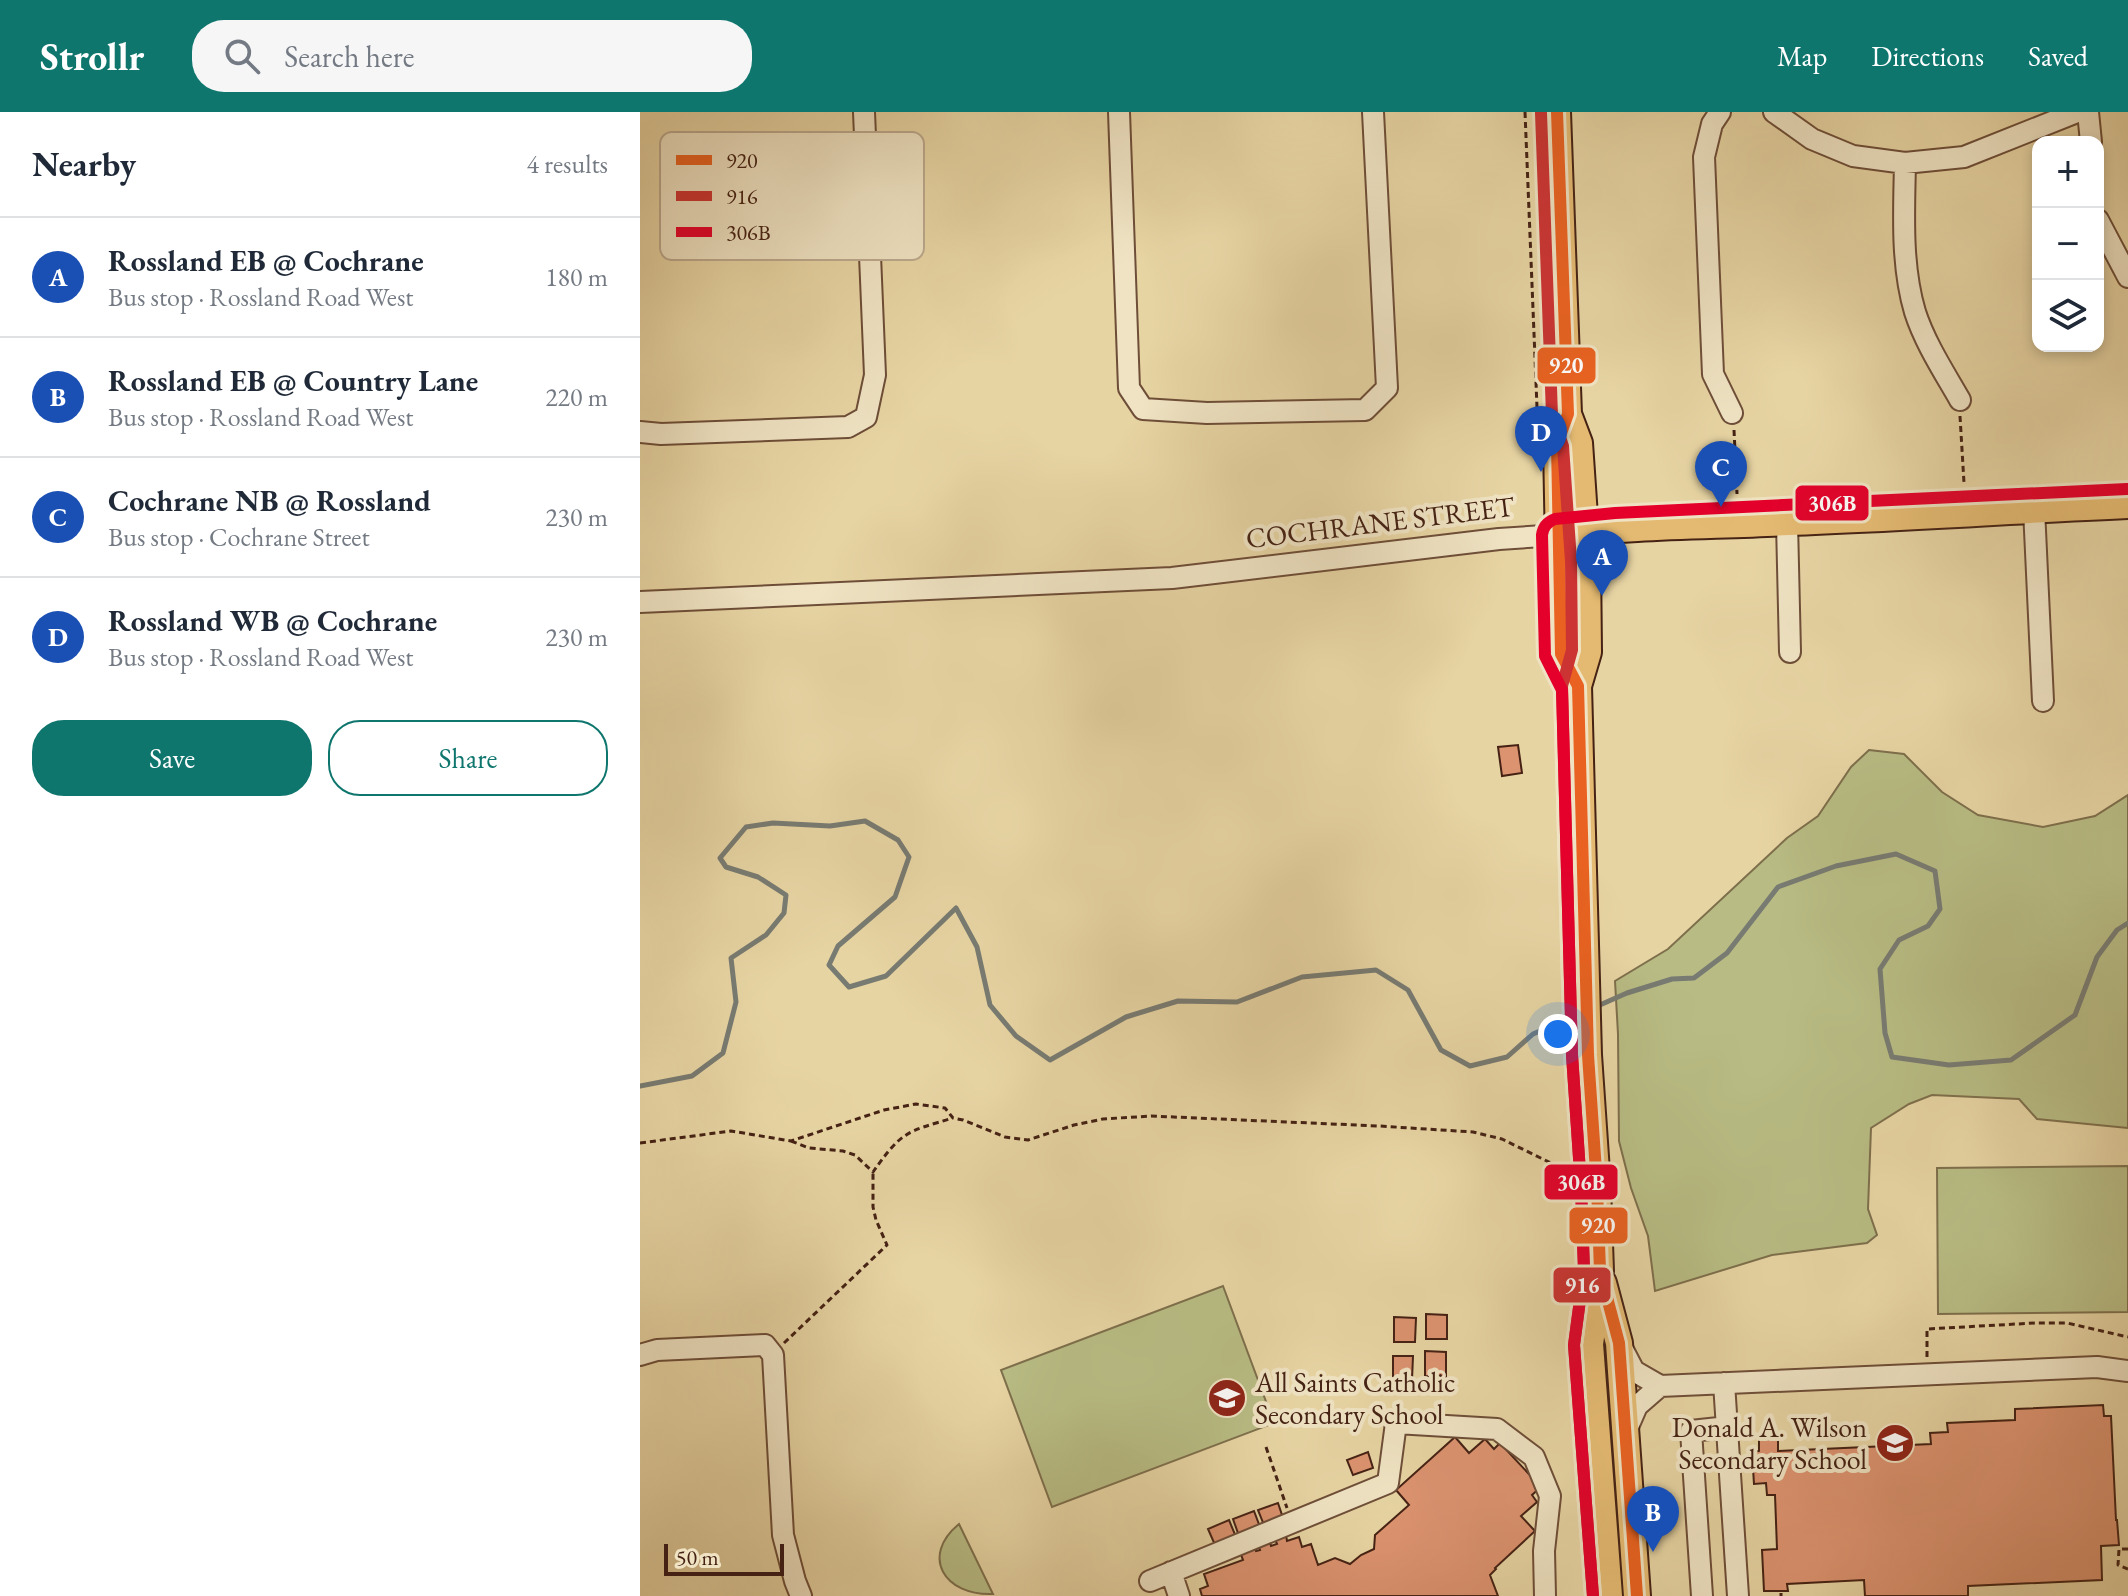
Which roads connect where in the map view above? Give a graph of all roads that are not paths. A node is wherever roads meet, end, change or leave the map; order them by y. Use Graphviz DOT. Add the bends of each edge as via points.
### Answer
graph roads {
  1 [pos="864,112"];
  2 [pos="1119,112"];
  3 [pos="1373,112"];
  4 [pos="1557,112"];
  5 [pos="1720,112"];
  6 [pos="1774,112"];
  7 [pos="2077,112"];
  8 [pos="2088,112"];
  9 [pos="865,132"];
  10 [pos="2090,136"];
  11 [pos="1905,163"];
  12 [pos="2104,231"];
  13 [pos="870,260"];
  14 [pos="2128,277"];
  15 [pos="1960,400"];
  16 [pos="1732,413"];
  17 [pos="1568,414"];
  18 [pos="640,432"];
  19 [pos="2128,505"];
  20 [pos="2034,509"];
  21 [pos="1787,523"];
  22 [pos="1584,532"];
  23 [pos="1558,535"];
  24 [pos="640,602"];
  25 [pos="1790,652"];
  26 [pos="1578,686"];
  27 [pos="2043,701"];
  28 [pos="1600,1271"];
  29 [pos="1619,1343"];
  30 [pos="640,1355"];
  31 [pos="2128,1371"];
  32 [pos="1724,1383"];
  33 [pos="1660,1386"];
  34 [pos="1728,1427"];
  35 [pos="1625,1435"];
  36 [pos="1171,1572"];
  37 [pos="1150,1581"];
  38 [pos="801,1596"];
  39 [pos="1179,1596"];
  40 [pos="1545,1596"];
  41 [pos="1609,1596"];
  42 [pos="1637,1596"];
  43 [pos="1702,1596"];
  44 [pos="1738,1596"];
  1 -- 9 [label="street"];
  2 -- 3 [label="street" via="1129,388 1143,409 1207,413 1365,410 1387,388"];
  4 -- 17 [label="main road"];
  5 -- 16 [label="street" via="1704,157 1713,374"];
  6 -- 11 [label="street" via="1812,139 1853,156"];
  7 -- 11 [label="street" via="1964,157"];
  8 -- 10 [label="street"];
  11 -- 15 [label="street" via="1907,277 1927,343"];
  12 -- 14 [label="street"];
  13 -- 18 [label="street" via="875,375 866,417 848,427"];
  17 -- 22 [label="main road" via="1579,443"];
  17 -- 23 [label="main road" via="1557,444"];
  19 -- 20 [label="main road, COCHRANE STREET"];
  20 -- 21 [label="main road, COCHRANE STREET"];
  20 -- 27 [label="street"];
  21 -- 22 [label="main road, COCHRANE STREET"];
  21 -- 25 [label="street"];
  22 -- 23 [label="main road, COCHRANE STREET"];
  22 -- 26 [label="main road" via="1588,652"];
  23 -- 24 [label="street, COCHRANE STREET" via="1172,578"];
  23 -- 26 [label="main road" via="1561,654"];
  26 -- 28 [label="main road"];
  28 -- 29 [label="main road"];
  28 -- 41 [label="main road" via="1590,1344"];
  29 -- 33 [label="street" via="1634,1371"];
  29 -- 35 [label="main road"];
  30 -- 38 [label="street" via="765,1345 773,1355 783,1535"];
  31 -- 32 [label="street" via="2097,1367"];
  32 -- 33 [label="street"];
  32 -- 34 [label="street"];
  33 -- 35 [label="street" via="1637,1406"];
  34 -- 43 [label="street" via="1691,1431"];
  34 -- 44 [label="street"];
  35 -- 42 [label="main road"];
  36 -- 37 [label="street"];
  36 -- 39 [label="street"];
  36 -- 40 [label="street" via="1388,1483 1396,1423 1497,1429 1534,1457 1550,1496"];
}
